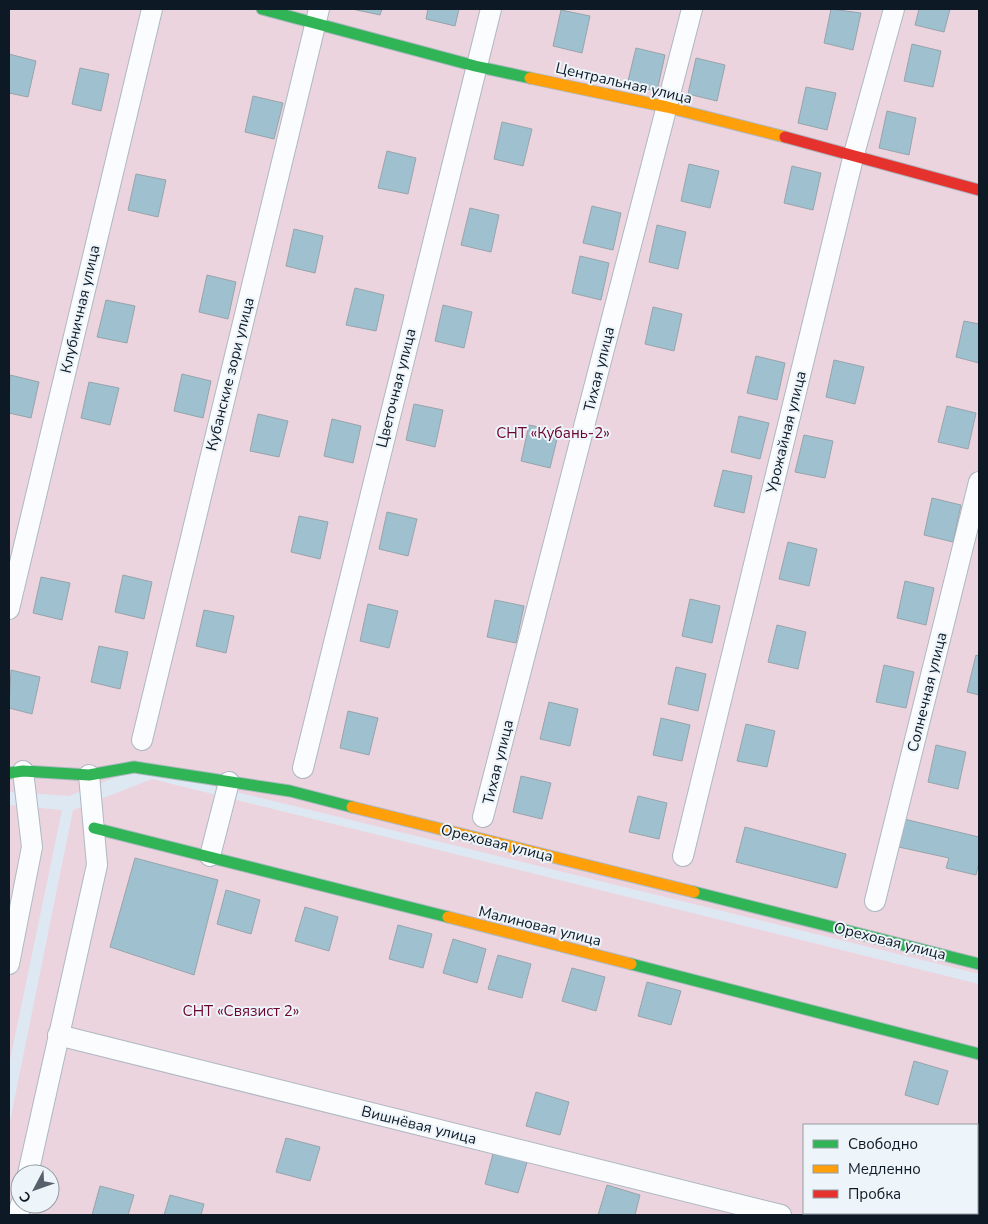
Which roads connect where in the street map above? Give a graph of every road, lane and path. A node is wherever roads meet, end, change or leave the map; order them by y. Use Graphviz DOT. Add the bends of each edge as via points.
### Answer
graph roads {
  1 [pos="152,9"];
  2 [pos="262,9"];
  3 [pos="491,9"];
  4 [pos="692,9"];
  5 [pos="894,9"];
  6 [pos="317,15"];
  7 [pos="475,66"];
  8 [pos="667,108"];
  9 [pos="854,154"];
  10 [pos="979,190"];
  11 [pos="979,482"];
  12 [pos="9,609"];
  13 [pos="142,740"];
  14 [pos="302,768"];
  15 [pos="16,772"];
  16 [pos="90,775"];
  17 [pos="229,782"];
  18 [pos="483,817"];
  19 [pos="94,828"];
  20 [pos="210,856"];
  21 [pos="683,856"];
  22 [pos="17,884"];
  23 [pos="875,901"];
  24 [pos="9,964"];
  25 [pos="979,964"];
  26 [pos="58,1035"];
  27 [pos="979,1054"];
  28 [pos="30,1164"];
  29 [pos="781,1215"];
  1 -- 12 [label="street, Клубничная улица"];
  2 -- 6 [label="street, Центральная улица"];
  3 -- 7 [label="street, Цветочная улица"];
  4 -- 8 [label="street, Тихая улица"];
  5 -- 9 [label="street, Урожайная улица"];
  6 -- 7 [label="street, Центральная улица"];
  6 -- 13 [label="street, Кубанские зори улица"];
  7 -- 8 [label="street, Центральная улица"];
  7 -- 14 [label="street, Цветочная улица"];
  8 -- 9 [label="street, Центральная улица"];
  8 -- 18 [label="street, Тихая улица"];
  9 -- 10 [label="street, Центральная улица"];
  9 -- 21 [label="street, Урожайная улица"];
  11 -- 23 [label="street, Солнечная улица"];
  15 -- 16 [label="street, Ореховая улица"];
  15 -- 22 [label="street" via="32,847"];
  16 -- 17 [label="street, Ореховая улица" via="134,767"];
  16 -- 19 [label="street"];
  17 -- 20 [label="street"];
  17 -- 25 [label="street, Ореховая улица" via="290,791"];
  19 -- 20 [label="street, Малиновая улица"];
  19 -- 26 [label="street" via="96,865"];
  20 -- 27 [label="street, Малиновая улица"];
  22 -- 24 [label="street"];
  26 -- 28 [label="street"];
  26 -- 29 [label="street, Вишнёвая улица"];
}
